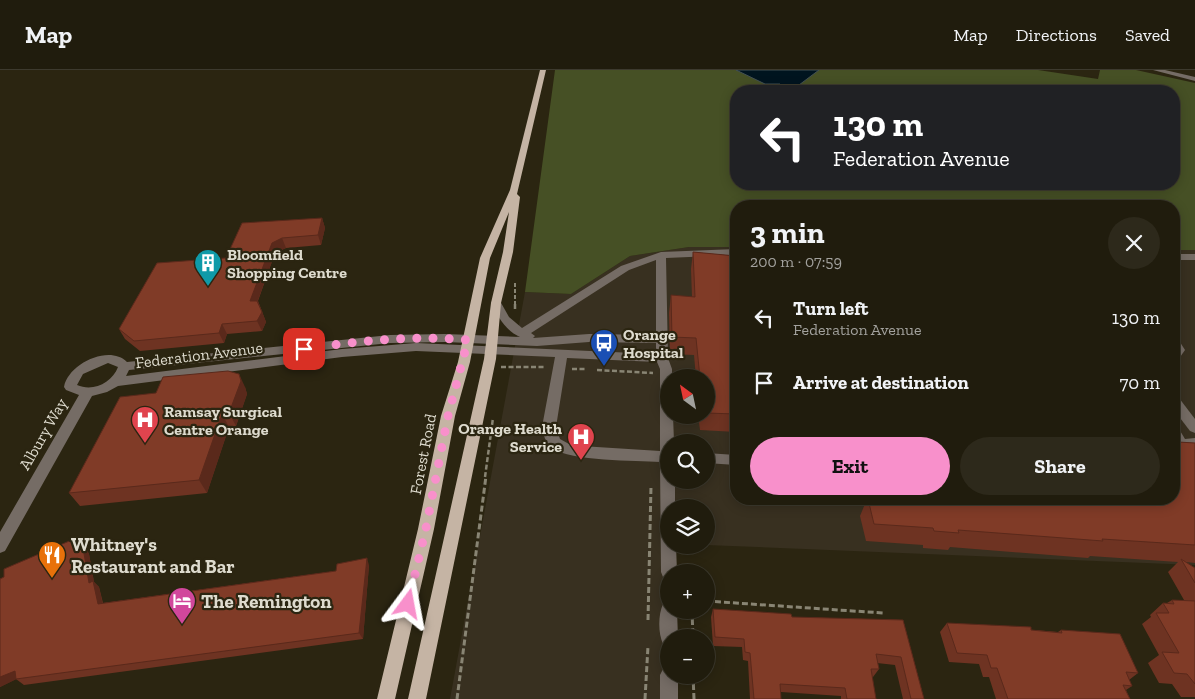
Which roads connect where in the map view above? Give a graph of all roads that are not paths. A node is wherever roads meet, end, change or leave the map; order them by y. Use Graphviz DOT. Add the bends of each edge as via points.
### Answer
graph roads {
  1 [pos="543,70"];
  2 [pos="1156,70"];
  3 [pos="1177,70"];
  4 [pos="1195,71"];
  5 [pos="1195,79"];
  6 [pos="514,190"];
  7 [pos="730,252"];
  8 [pos="661,255"];
  9 [pos="1180,256"];
  10 [pos="1195,257"];
  11 [pos="496,303"];
  12 [pos="521,334"];
  13 [pos="556,340"];
  14 [pos="662,340"];
  15 [pos="467,344"];
  16 [pos="496,346"];
  17 [pos="562,353"];
  18 [pos="662,358"];
  19 [pos="124,366"];
  20 [pos="116,382"];
  21 [pos="87,393"];
  22 [pos="1180,409"];
  23 [pos="1195,428"];
  24 [pos="668,434"];
  25 [pos="1180,441"];
  26 [pos="1195,443"];
  27 [pos="660,456"];
  28 [pos="715,459"];
  29 [pos="730,460"];
  30 [pos="668,489"];
  31 [pos="0,546"];
  32 [pos="669,564"];
  33 [pos="669,684"];
  34 [pos="386,699"];
  35 [pos="418,699"];
  36 [pos="669,699"];
  1 -- 6 [label="main road, Forest Road"];
  2 -- 5 [label="street"];
  3 -- 4 [label="street"];
  6 -- 11 [label="main road, Forest Road" via="516,199 508,252"];
  6 -- 15 [label="main road, Forest Road" via="486,258"];
  7 -- 8 [label="street"];
  8 -- 12 [label="street" via="625,268"];
  8 -- 14 [label="street"];
  9 -- 10 [label="street"];
  11 -- 12 [label="street" via="505,321"];
  11 -- 16 [label="main road, Forest Road"];
  12 -- 13 [label="street"];
  13 -- 14 [label="street"];
  13 -- 16 [label="street"];
  14 -- 18 [label="street"];
  15 -- 16 [label="street"];
  15 -- 19 [label="street, Federation Avenue" via="445,338 390,339"];
  15 -- 20 [label="street, Federation Avenue" via="342,354"];
  15 -- 34 [label="main road, Forest Road" via="448,416"];
  16 -- 17 [label="street"];
  16 -- 35 [label="main road, Forest Road"];
  17 -- 18 [label="street"];
  17 -- 27 [label="street" via="549,427 556,443 576,451"];
  18 -- 24 [label="street" via="666,368"];
  19 -- 20 [label="street"];
  19 -- 21 [label="street, Federation Avenue" via="119,361 108,359 93,362 77,371 70,379 70,387"];
  20 -- 21 [label="street, Federation Avenue"];
  21 -- 31 [label="street, Albury Way"];
  22 -- 23 [label="street"];
  25 -- 26 [label="street"];
  28 -- 29 [label="street"];
  30 -- 32 [label="street"];
  33 -- 36 [label="street"];
}
